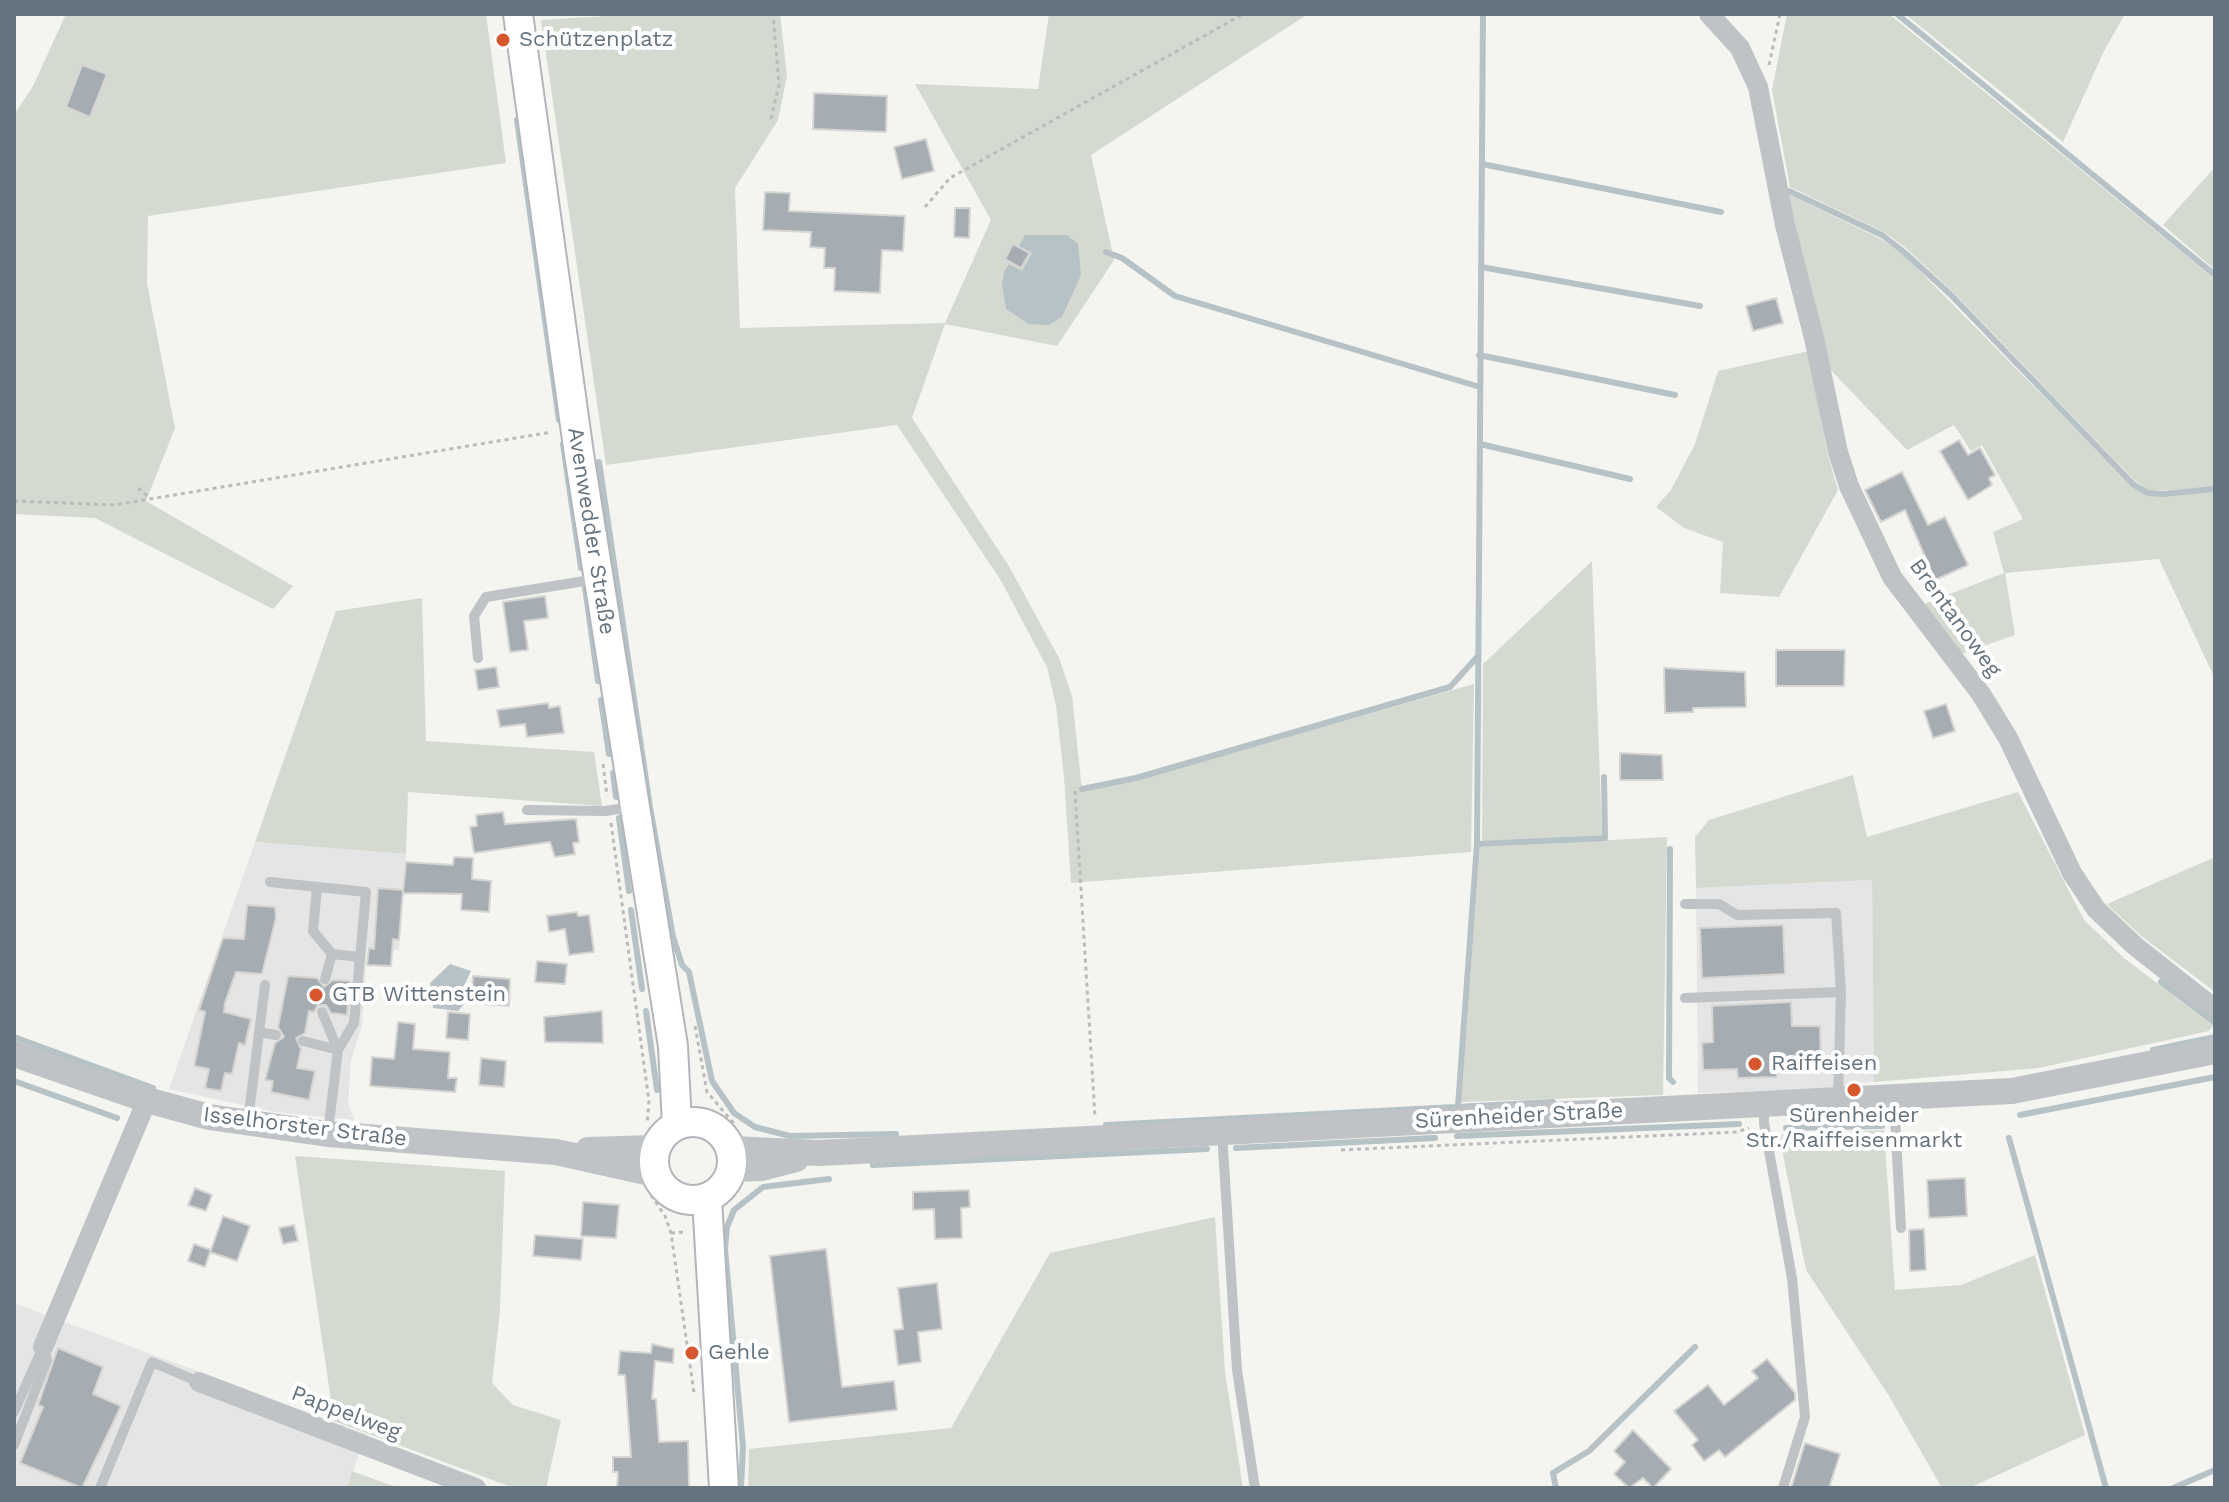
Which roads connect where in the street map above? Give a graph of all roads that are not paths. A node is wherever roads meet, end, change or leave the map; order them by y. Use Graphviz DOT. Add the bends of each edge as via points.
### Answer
graph roads {
  1 [pos="518,14"];
  2 [pos="1709,14"];
  3 [pos="598,578"];
  4 [pos="478,658"];
  5 [pos="634,807"];
  6 [pos="527,810"];
  7 [pos="270,882"];
  8 [pos="317,887"];
  9 [pos="1685,904"];
  10 [pos="332,954"];
  11 [pos="360,957"];
  12 [pos="325,979"];
  13 [pos="265,985"];
  14 [pos="1841,992"];
  15 [pos="1685,998"];
  16 [pos="2215,1009"];
  17 [pos="322,1012"];
  18 [pos="259,1032"];
  19 [pos="276,1035"];
  20 [pos="303,1041"];
  21 [pos="338,1050"];
  22 [pos="2215,1051"];
  23 [pos="14,1054"];
  24 [pos="1894,1098"];
  25 [pos="147,1100"];
  26 [pos="1838,1101"];
  27 [pos="1764,1105"];
  28 [pos="248,1123"];
  29 [pos="689,1124"];
  30 [pos="1222,1130"];
  31 [pos="328,1134"];
  32 [pos="735,1149"];
  33 [pos="651,1161"];
  34 [pos="695,1200"];
  35 [pos="1901,1228"];
  36 [pos="43,1347"];
  37 [pos="199,1382"];
  38 [pos="14,1412"];
  39 [pos="14,1445"];
  40 [pos="100,1488"];
  41 [pos="476,1488"];
  42 [pos="724,1488"];
  43 [pos="1255,1488"];
  44 [pos="1783,1488"];
  1 -- 3 [label="main road, Avenwedder Straße"];
  2 -- 16 [label="street, Brentanoweg" via="1740,48 1758,87 1838,452 1892,577 1981,694 2008,738 2072,873 2096,909"];
  3 -- 4 [label="lane" via="486,597 474,616"];
  3 -- 5 [label="main road, Avenwedder Straße"];
  5 -- 6 [label="lane"];
  5 -- 29 [label="main road, Avenwedder Straße"];
  7 -- 8 [label="lane"];
  8 -- 10 [label="lane" via="313,931"];
  8 -- 11 [label="lane" via="366,892"];
  9 -- 14 [label="lane" via="1719,904 1737,915 1836,913"];
  10 -- 11 [label="lane"];
  10 -- 12 [label="lane"];
  11 -- 21 [label="lane" via="354,1023"];
  13 -- 18 [label="lane"];
  14 -- 15 [label="lane"];
  14 -- 26 [label="lane"];
  17 -- 21 [label="lane"];
  18 -- 19 [label="lane"];
  18 -- 28 [label="lane"];
  20 -- 21 [label="lane"];
  21 -- 31 [label="lane"];
  22 -- 24 [label="street, Sürenheider Straße" via="2012,1091"];
  23 -- 25 [label="street, Isselhorster Straße"];
  24 -- 26 [label="street, Sürenheider Straße"];
  24 -- 35 [label="lane"];
  25 -- 28 [label="street, Isselhorster Straße"];
  25 -- 36 [label="street"];
  26 -- 27 [label="street, Sürenheider Straße"];
  27 -- 30 [label="street, Sürenheider Straße"];
  27 -- 44 [label="lane" via="1804,1380 1805,1417"];
  28 -- 31 [label="street, Isselhorster Straße"];
  29 -- 32 [label="main road" via="724,1136"];
  29 -- 33 [label="main road" via="664,1134"];
  30 -- 32 [label="street, Sürenheider Straße" via="819,1153 762,1168"];
  30 -- 43 [label="lane" via="1237,1370"];
  31 -- 33 [label="street, Isselhorster Straße"];
  32 -- 34 [label="main road" via="727,1182"];
  33 -- 34 [label="main road" via="661,1186"];
  34 -- 42 [label="main road" via="712,1303"];
  36 -- 38 [label="lane"];
  36 -- 39 [label="lane" via="47,1360"];
  37 -- 40 [label="lane" via="152,1362"];
  37 -- 41 [label="street, Pappelweg"];
}
